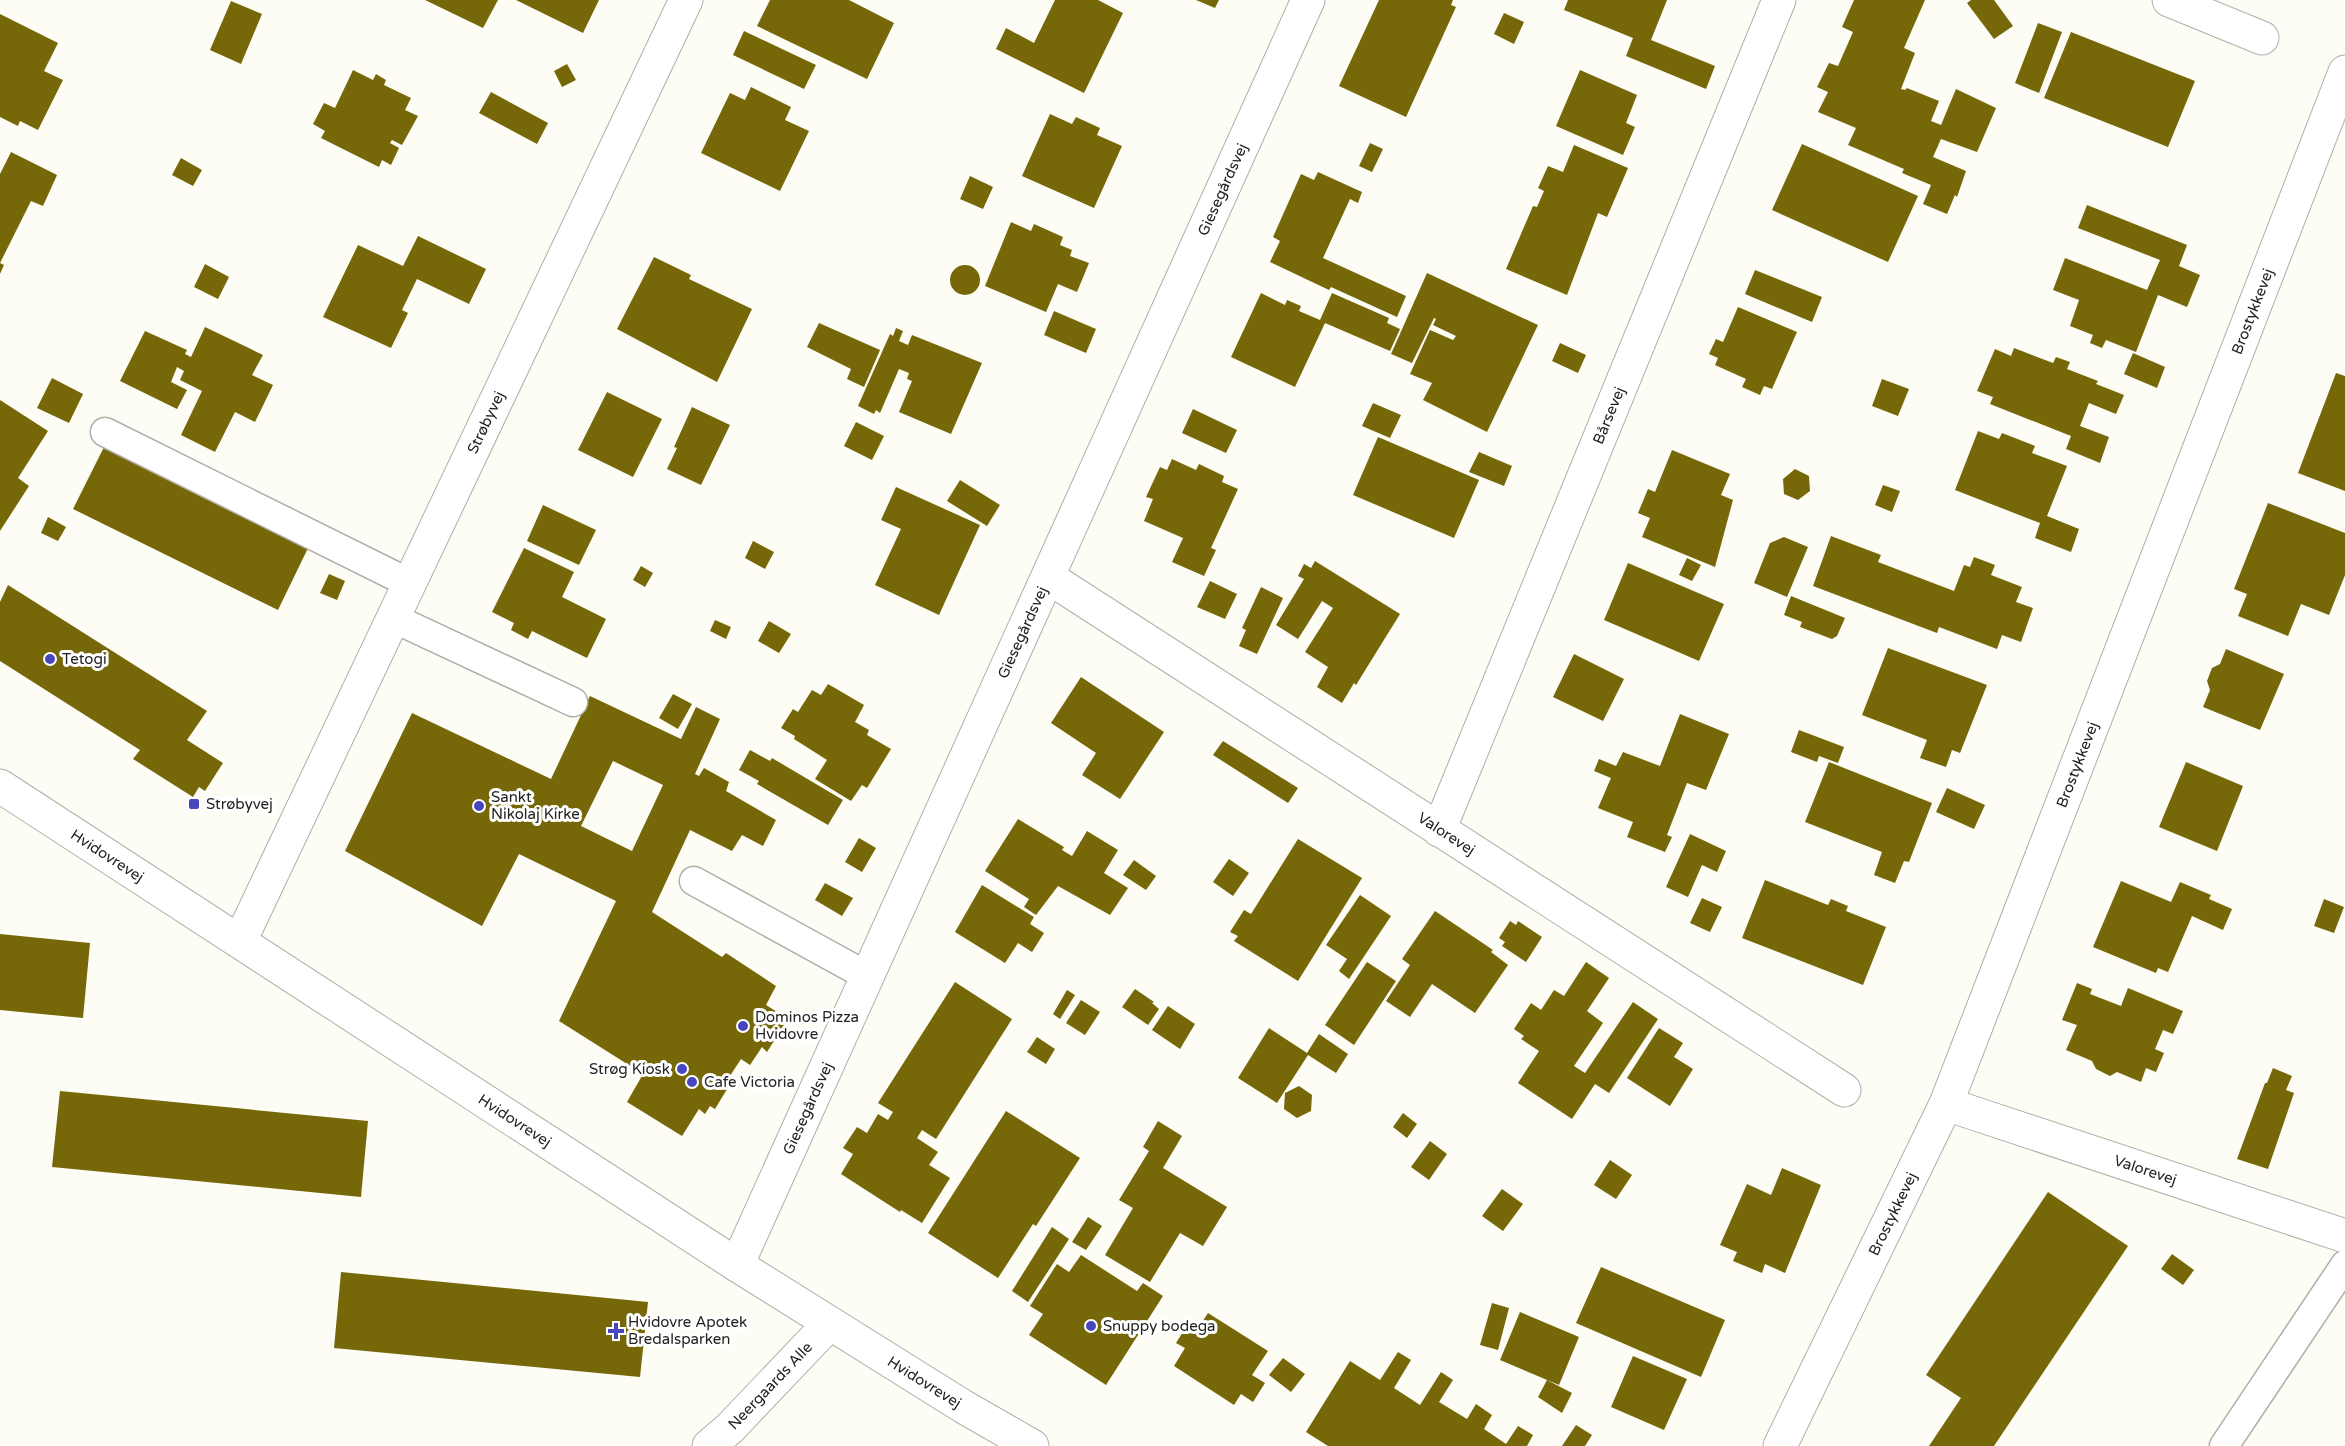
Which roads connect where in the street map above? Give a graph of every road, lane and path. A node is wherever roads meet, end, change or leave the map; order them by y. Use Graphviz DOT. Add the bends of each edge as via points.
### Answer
graph roads {
  1 [pos="686,0"];
  2 [pos="1308,0"];
  3 [pos="1779,0"];
  4 [pos="2169,0"];
  5 [pos="2262,38"];
  6 [pos="2345,72"];
  7 [pos="105,432"];
  8 [pos="1048,577"];
  9 [pos="410,583"];
  10 [pos="393,618"];
  11 [pos="573,702"];
  12 [pos="0,786"];
  13 [pos="1439,830"];
  14 [pos="694,880"];
  15 [pos="240,941"];
  16 [pos="867,976"];
  17 [pos="1845,1090"];
  18 [pos="1946,1104"];
  19 [pos="2345,1236"];
  20 [pos="2345,1264"];
  21 [pos="737,1265"];
  22 [pos="829,1324"];
  23 [pos="719,1437"];
  24 [pos="1032,1446"];
  25 [pos="1780,1446"];
  26 [pos="2223,1446"];
  1 -- 9 [label="street, Strøbyvej"];
  2 -- 8 [label="street, Giesegårdsvej"];
  3 -- 13 [label="street, Bårsevej"];
  4 -- 5 [label="street"];
  6 -- 18 [label="street, Brostykkevej"];
  7 -- 9 [label="lane"];
  8 -- 13 [label="street, Valorevej"];
  8 -- 16 [label="street, Giesegårdsvej"];
  9 -- 10 [label="street, Strøbyvej"];
  10 -- 11 [label="lane"];
  10 -- 15 [label="street, Strøbyvej"];
  12 -- 15 [label="street, Hvidovrevej"];
  13 -- 17 [label="street, Valorevej"];
  14 -- 16 [label="lane"];
  15 -- 21 [label="street, Hvidovrevej"];
  16 -- 21 [label="street, Giesegårdsvej"];
  18 -- 19 [label="street, Valorevej"];
  18 -- 25 [label="street, Brostykkevej"];
  20 -- 26 [label="lane"];
  21 -- 22 [label="street, Hvidovrevej"];
  22 -- 23 [label="street, Neergaards Alle"];
  22 -- 24 [label="street, Hvidovrevej"];
}
